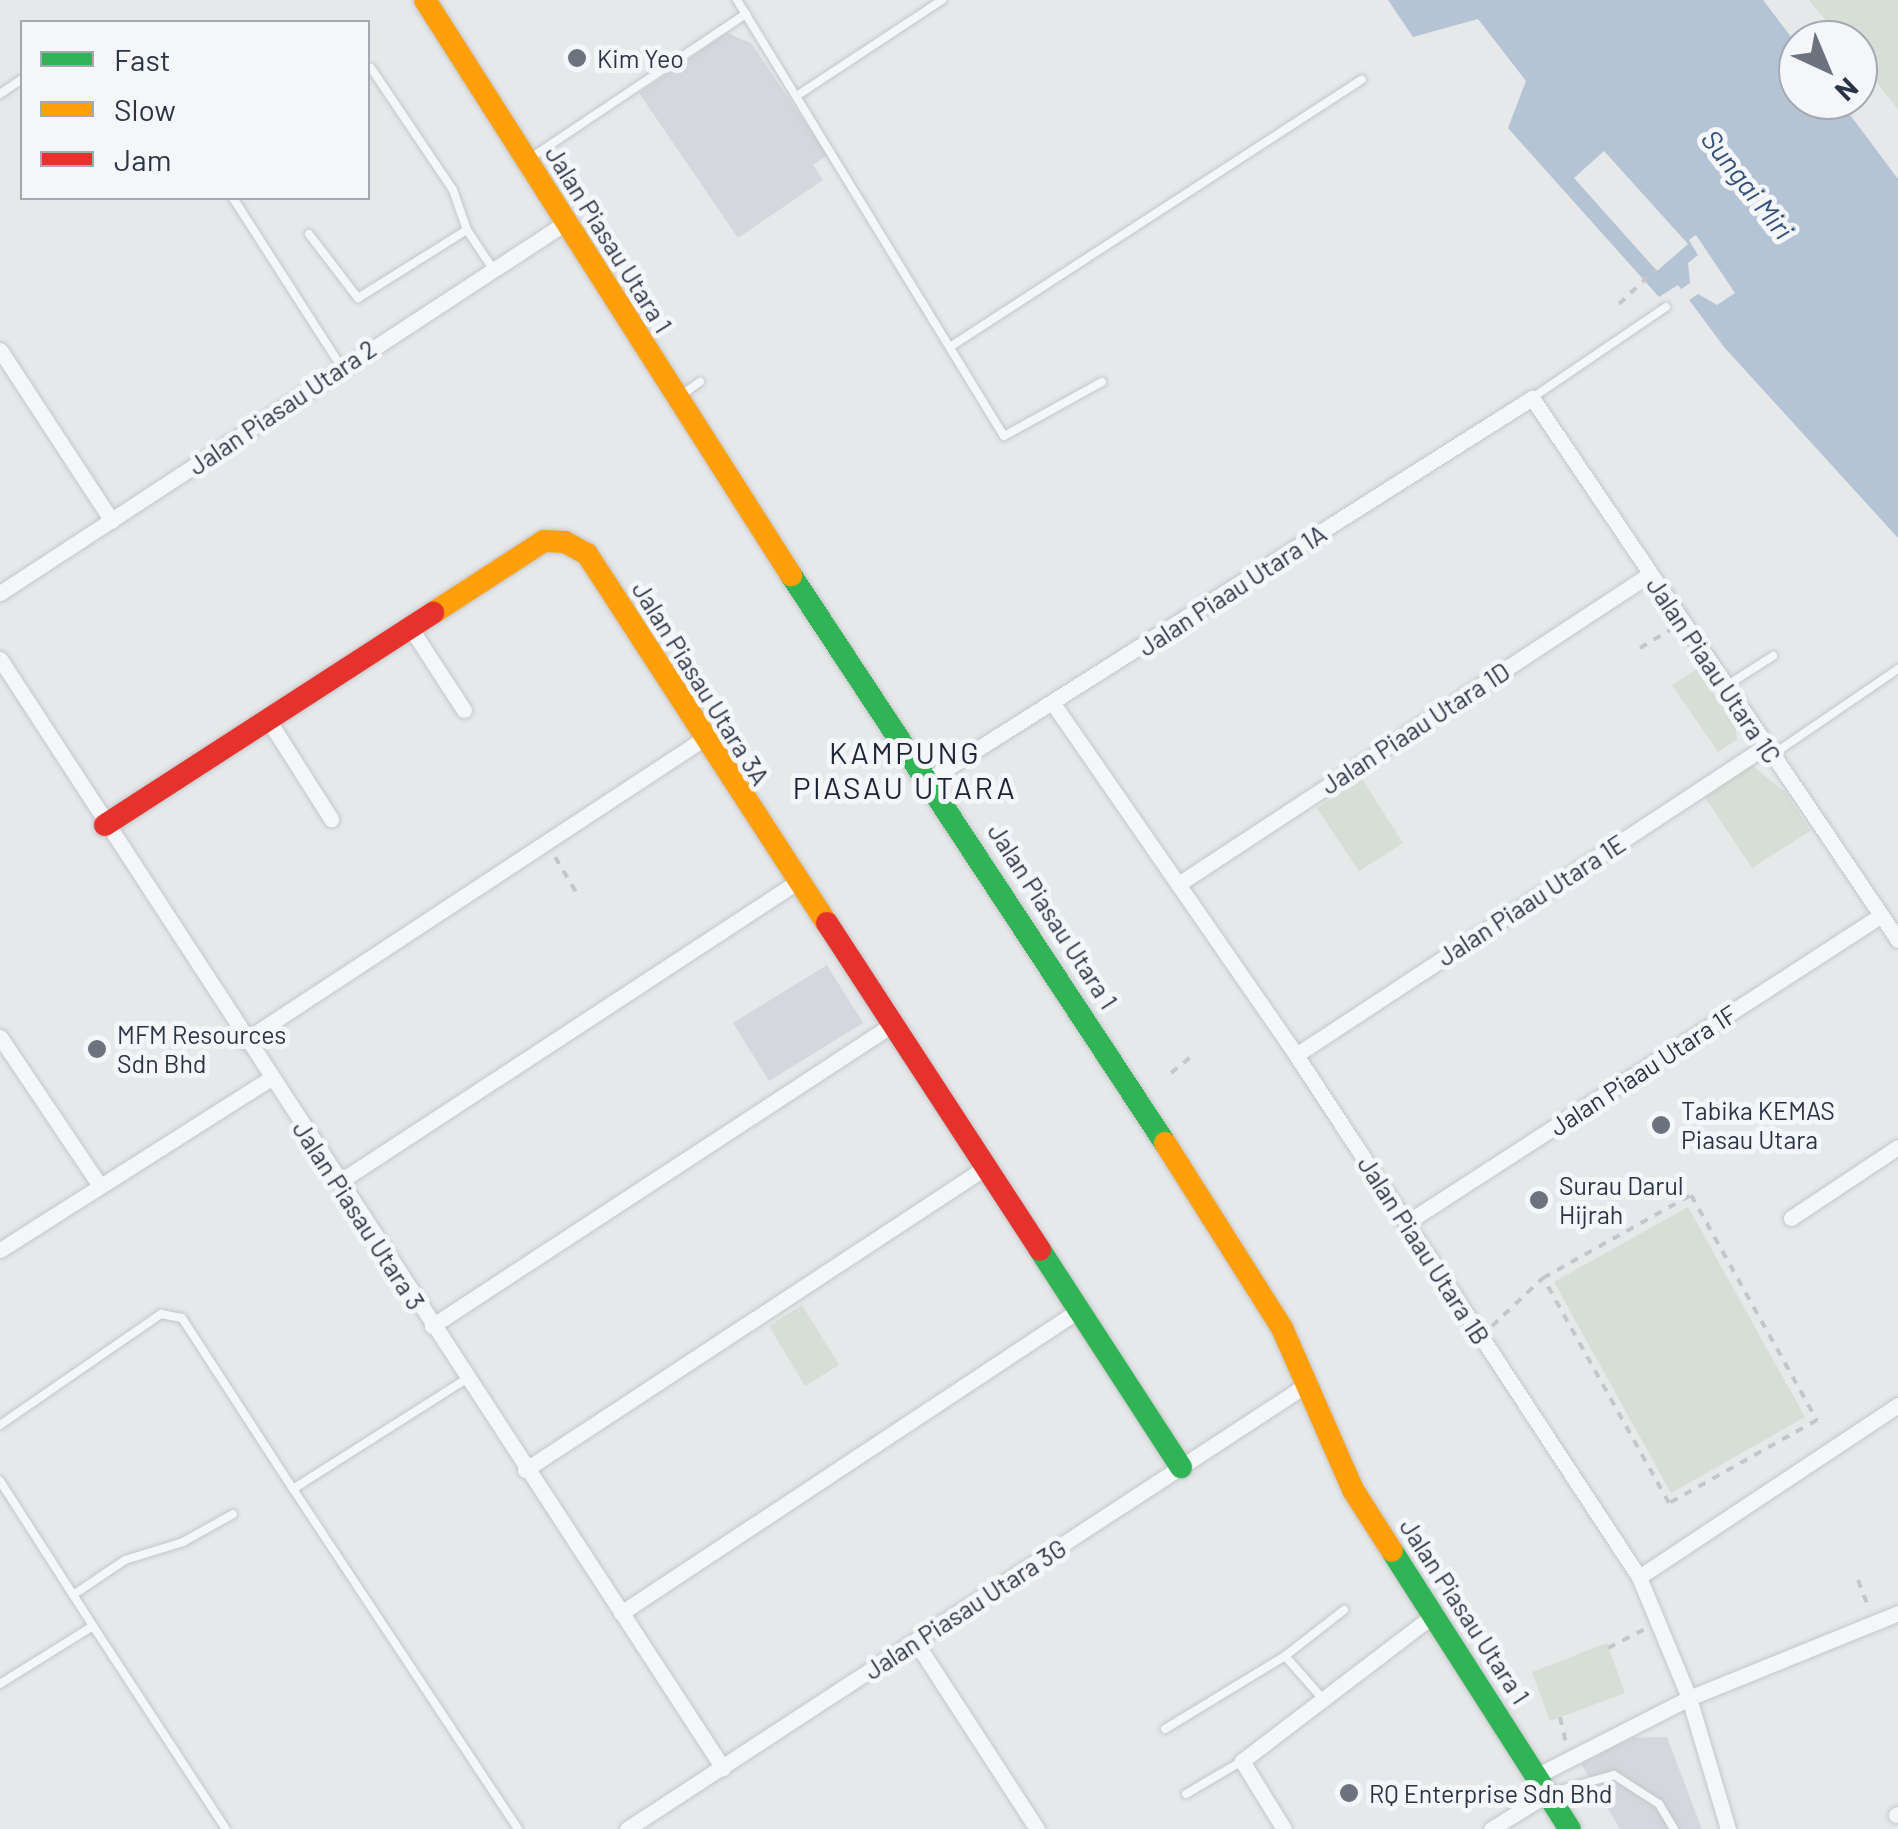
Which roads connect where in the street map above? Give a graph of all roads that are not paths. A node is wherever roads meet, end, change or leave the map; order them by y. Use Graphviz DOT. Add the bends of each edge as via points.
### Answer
graph roads {
  1 [pos="425,0"];
  2 [pos="737,0"];
  3 [pos="942,0"];
  4 [pos="746,14"];
  5 [pos="372,68"];
  6 [pos="1362,78"];
  7 [pos="798,95"];
  8 [pos="527,160"];
  9 [pos="234,200"];
  10 [pos="565,222"];
  11 [pos="467,230"];
  12 [pos="309,234"];
  13 [pos="493,268"];
  14 [pos="1666,307"];
  15 [pos="950,347"];
  16 [pos="0,350"];
  17 [pos="341,366"];
  18 [pos="700,382"];
  19 [pos="1102,382"];
  20 [pos="677,398"];
  21 [pos="1532,398"];
  22 [pos="112,520"];
  23 [pos="1650,574"];
  24 [pos="0,593"];
  25 [pos="410,626"];
  26 [pos="1773,656"];
  27 [pos="0,658"];
  28 [pos="1898,669"];
  29 [pos="1726,686"];
  30 [pos="1054,705"];
  31 [pos="464,710"];
  32 [pos="267,718"];
  33 [pos="703,739"];
  34 [pos="1769,751"];
  35 [pos="930,779"];
  36 [pos="331,819"];
  37 [pos="106,824"];
  38 [pos="797,882"];
  39 [pos="1180,882"];
  40 [pos="1880,916"];
  41 [pos="1898,940"];
  42 [pos="890,1026"];
  43 [pos="0,1038"];
  44 [pos="244,1041"];
  45 [pos="1296,1055"];
  46 [pos="269,1078"];
  47 [pos="1898,1147"];
  48 [pos="983,1170"];
  49 [pos="339,1182"];
  50 [pos="100,1186"];
  51 [pos="1791,1218"];
  52 [pos="1406,1223"];
  53 [pos="0,1250"];
  54 [pos="1076,1312"];
  55 [pos="432,1326"];
  56 [pos="466,1379"];
  57 [pos="1303,1387"];
  58 [pos="1898,1405"];
  59 [pos="0,1424"];
  60 [pos="1182,1467"];
  61 [pos="525,1470"];
  62 [pos="0,1480"];
  63 [pos="293,1489"];
  64 [pos="233,1514"];
  65 [pos="1639,1577"];
  66 [pos="73,1595"];
  67 [pos="1344,1610"];
  68 [pos="621,1613"];
  69 [pos="1436,1613"];
  70 [pos="1898,1613"];
  71 [pos="93,1626"];
  72 [pos="915,1642"];
  73 [pos="1286,1656"];
  74 [pos="0,1684"];
  75 [pos="1322,1698"];
  76 [pos="1689,1698"];
  77 [pos="1165,1730"];
  78 [pos="1242,1761"];
  79 [pos="723,1768"];
  80 [pos="1543,1784"];
  81 [pos="1186,1794"];
  82 [pos="226,1829"];
  83 [pos="518,1829"];
  84 [pos="627,1829"];
  85 [pos="1037,1829"];
  86 [pos="1284,1829"];
  87 [pos="1492,1829"];
  88 [pos="1570,1829"];
  89 [pos="1674,1829"];
  90 [pos="1728,1829"];
  1 -- 8 [label="street, Jalan Piasau Utara 1"];
  2 -- 4 [label="lane"];
  3 -- 7 [label="lane"];
  4 -- 7 [label="lane"];
  4 -- 8 [label="lane"];
  5 -- 11 [label="lane" via="453,190"];
  6 -- 15 [label="lane"];
  7 -- 15 [label="lane"];
  8 -- 10 [label="street, Jalan Piasau Utara 1"];
  9 -- 17 [label="lane"];
  10 -- 13 [label="street, Jalan Piasau Utara 2"];
  10 -- 20 [label="street, Jalan Piasau Utara 1"];
  11 -- 12 [label="lane" via="358,298"];
  11 -- 13 [label="lane"];
  13 -- 17 [label="street, Jalan Piasau Utara 2"];
  14 -- 21 [label="lane"];
  15 -- 19 [label="lane" via="1004,436"];
  16 -- 22 [label="street"];
  17 -- 22 [label="street, Jalan Piasau Utara 2"];
  18 -- 20 [label="lane"];
  20 -- 35 [label="street, Jalan Piasau Utara 1"];
  21 -- 23 [label="street, Jalan Piaau Utara 1C"];
  21 -- 30 [label="street, Jalan Piaau Utara 1A"];
  22 -- 24 [label="street, Jalan Piasau Utara 2"];
  23 -- 29 [label="street, Jalan Piaau Utara 1C"];
  23 -- 39 [label="street, Jalan Piaau Utara 1D"];
  25 -- 31 [label="street"];
  25 -- 32 [label="street, Jalan Piasau Utara 3A"];
  25 -- 33 [label="street, Jalan Piasau Utara 3A" via="544,541 565,542 587,554"];
  26 -- 29 [label="lane"];
  27 -- 37 [label="street, Jalan Piasau Utara 3"];
  28 -- 34 [label="lane"];
  29 -- 34 [label="street, Jalan Piaau Utara 1C"];
  30 -- 35 [label="street, Jalan Piaau Utara 1A"];
  30 -- 39 [label="street, Jalan Piaau Utara 1B"];
  32 -- 36 [label="street"];
  32 -- 37 [label="street, Jalan Piasau Utara 3A"];
  33 -- 38 [label="street, Jalan Piasau Utara 3A"];
  33 -- 44 [label="street"];
  34 -- 40 [label="street, Jalan Piaau Utara 1C"];
  34 -- 45 [label="street, Jalan Piaau Utara 1E"];
  35 -- 57 [label="street, Jalan Piasau Utara 1" via="1246,1266 1282,1328"];
  37 -- 44 [label="street, Jalan Piasau Utara 3"];
  38 -- 42 [label="street, Jalan Piasau Utara 3A"];
  38 -- 49 [label="street"];
  39 -- 45 [label="street, Jalan Piaau Utara 1B"];
  40 -- 41 [label="street, Jalan Piaau Utara 1C"];
  40 -- 52 [label="street, Jalan Piaau Utara 1F"];
  42 -- 48 [label="street, Jalan Piasau Utara 3A"];
  42 -- 55 [label="street"];
  43 -- 50 [label="street"];
  44 -- 46 [label="street, Jalan Piasau Utara 3"];
  45 -- 52 [label="street, Jalan Piaau Utara 1B"];
  46 -- 49 [label="street, Jalan Piasau Utara 3"];
  46 -- 50 [label="street"];
  47 -- 51 [label="street"];
  48 -- 54 [label="street, Jalan Piasau Utara 3A"];
  48 -- 61 [label="street"];
  49 -- 55 [label="street, Jalan Piasau Utara 3"];
  50 -- 53 [label="street"];
  52 -- 65 [label="street, Jalan Piaau Utara 1B"];
  54 -- 60 [label="street, Jalan Piasau Utara 3A"];
  54 -- 68 [label="street"];
  55 -- 56 [label="street, Jalan Piasau Utara 3"];
  56 -- 61 [label="street, Jalan Piasau Utara 3"];
  56 -- 63 [label="lane"];
  57 -- 60 [label="street, Jalan Piasau Utara 3G"];
  57 -- 69 [label="street, Jalan Piasau Utara 1" via="1353,1490"];
  58 -- 65 [label="street"];
  59 -- 63 [label="lane" via="161,1314 172,1313 182,1318"];
  60 -- 72 [label="street, Jalan Piasau Utara 3G"];
  61 -- 68 [label="street, Jalan Piasau Utara 3"];
  62 -- 66 [label="lane"];
  63 -- 83 [label="lane"];
  64 -- 66 [label="lane" via="183,1542 125,1560"];
  65 -- 76 [label="street, Jalan Piaau Utara 1B"];
  66 -- 71 [label="lane"];
  67 -- 73 [label="lane"];
  68 -- 79 [label="street, Jalan Piasau Utara 3"];
  69 -- 75 [label="street"];
  69 -- 80 [label="street, Jalan Piasau Utara 1"];
  70 -- 76 [label="street"];
  71 -- 74 [label="lane"];
  71 -- 82 [label="lane"];
  72 -- 79 [label="street, Jalan Piasau Utara 3G"];
  72 -- 85 [label="street"];
  73 -- 75 [label="lane"];
  73 -- 77 [label="lane"];
  75 -- 78 [label="street"];
  76 -- 80 [label="street" via="1570,1758"];
  76 -- 90 [label="street, Jalan Piaau Utara 1B"];
  78 -- 81 [label="lane"];
  78 -- 86 [label="street"];
  79 -- 84 [label="street, Jalan Piasau Utara 3G"];
  80 -- 87 [label="street"];
  80 -- 88 [label="street, Jalan Piasau Utara 1"];
  80 -- 89 [label="lane" via="1614,1775 1658,1804"];
}
